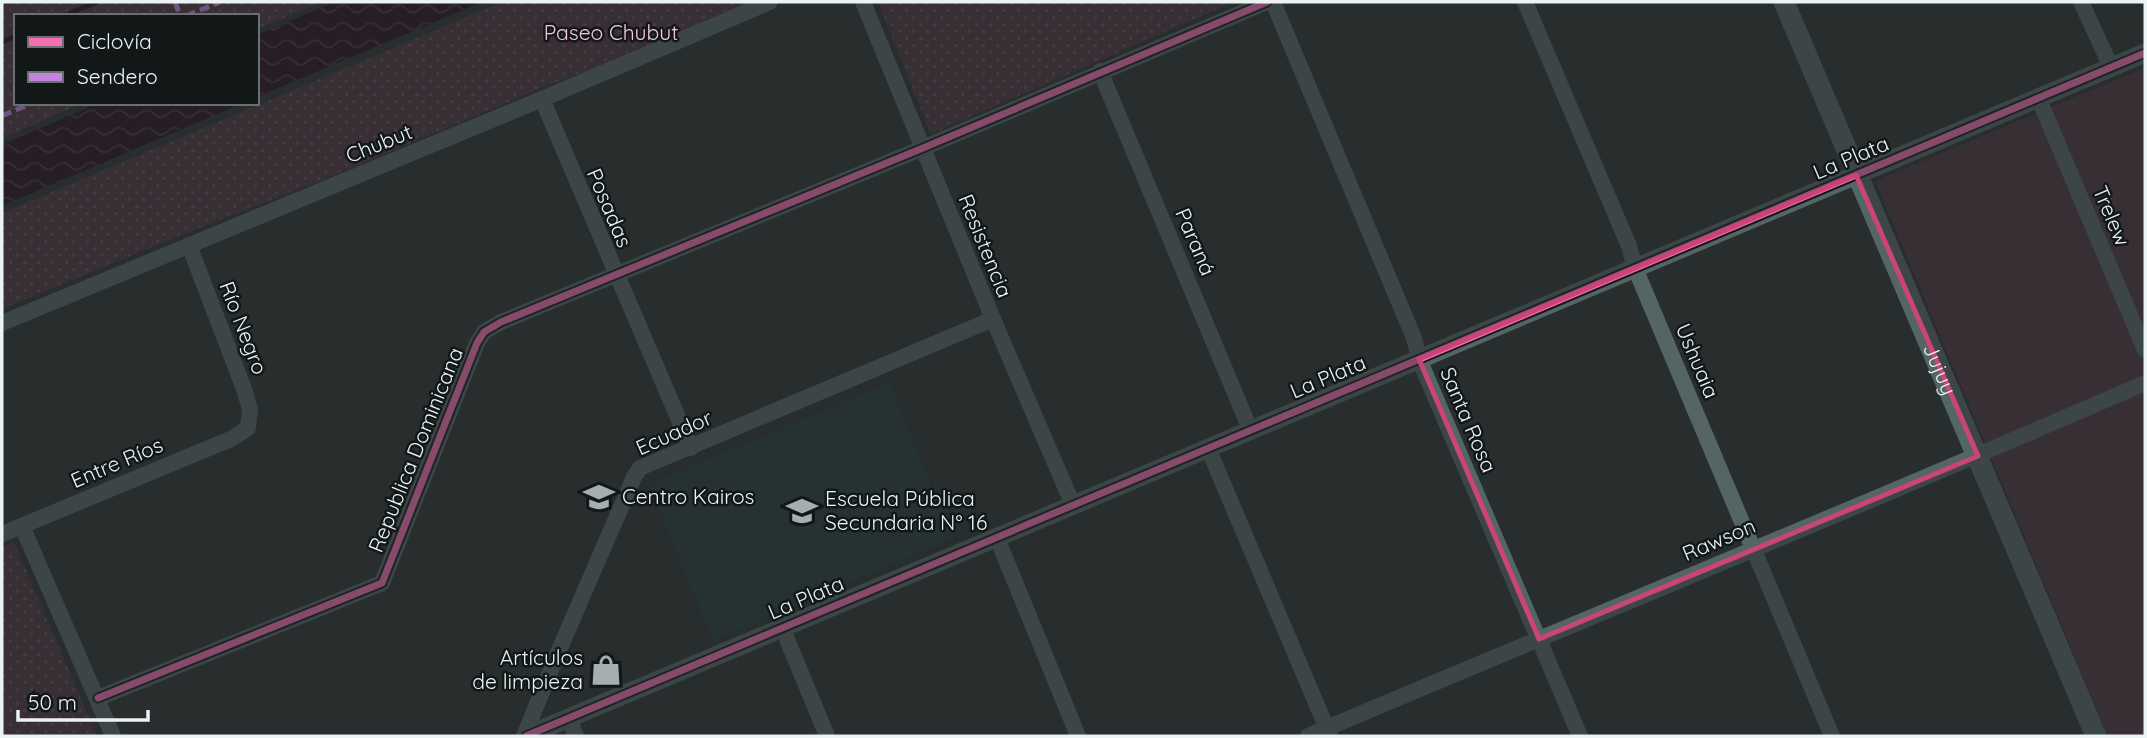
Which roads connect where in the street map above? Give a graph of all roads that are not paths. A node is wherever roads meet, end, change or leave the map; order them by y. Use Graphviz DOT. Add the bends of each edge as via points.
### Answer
graph roads {
  1 [pos="771,2"];
  2 [pos="863,2"];
  3 [pos="1267,2"];
  4 [pos="1273,2"];
  5 [pos="1525,2"];
  6 [pos="1784,2"];
  7 [pos="2081,2"];
  8 [pos="2145,53"];
  9 [pos="2110,67"];
  10 [pos="1100,71"];
  11 [pos="2038,97"];
  12 [pos="542,99"];
  13 [pos="923,148"];
  14 [pos="1856,175"];
  15 [pos="188,245"];
  16 [pos="1635,268"];
  17 [pos="617,272"];
  18 [pos="992,319"];
  19 [pos="2,323"];
  20 [pos="2145,351"];
  21 [pos="1419,359"];
  22 [pos="2145,383"];
  23 [pos="248,428"];
  24 [pos="1250,429"];
  25 [pos="1208,447"];
  26 [pos="691,448"];
  27 [pos="1978,456"];
  28 [pos="1073,505"];
  29 [pos="22,526"];
  30 [pos="2,534"];
  31 [pos="997,538"];
  32 [pos="1753,548"];
  33 [pos="782,628"];
  34 [pos="1539,639"];
  35 [pos="98,698"];
  36 [pos="569,718"];
  37 [pos="1328,732"];
  38 [pos="113,736"];
  39 [pos="525,736"];
  40 [pos="576,736"];
  41 [pos="827,736"];
  42 [pos="1078,736"];
  43 [pos="1308,736"];
  44 [pos="1580,736"];
  45 [pos="1832,736"];
  46 [pos="2096,736"];
  1 -- 12 [label="street, Chubut"];
  2 -- 13 [label="street, Resistencia"];
  3 -- 10 [label="street, Republica Dominicana"];
  4 -- 21 [label="street, Santa Rosa" via="1415,338"];
  5 -- 16 [label="street, Ushuaia"];
  6 -- 14 [label="main road, Jujuy"];
  7 -- 9 [label="street"];
  8 -- 9 [label="street, La Plata"];
  9 -- 11 [label="street, La Plata"];
  10 -- 13 [label="street, Republica Dominicana"];
  10 -- 24 [label="street, Paraná"];
  11 -- 14 [label="street, La Plata"];
  11 -- 20 [label="street, Trelew"];
  12 -- 15 [label="street, Chubut"];
  12 -- 17 [label="street, Posadas"];
  13 -- 17 [label="street, Republica Dominicana"];
  13 -- 18 [label="street, Resistencia"];
  14 -- 16 [label="street, La Plata"];
  14 -- 27 [label="main road, Jujuy"];
  15 -- 19 [label="street, Chubut"];
  15 -- 23 [label="street, Río Negro" via="244,389 250,409"];
  16 -- 21 [label="street, La Plata"];
  16 -- 32 [label="street, Ushuaia"];
  17 -- 26 [label="street, Posadas"];
  17 -- 35 [label="street, Republica Dominicana" via="484,332 382,583"];
  18 -- 26 [label="street, Ecuador"];
  18 -- 28 [label="street, Resistencia"];
  21 -- 24 [label="street, La Plata"];
  21 -- 34 [label="street, Santa Rosa"];
  22 -- 27 [label="street, Rawson"];
  23 -- 29 [label="street, Entre Ríos"];
  24 -- 25 [label="street, La Plata"];
  25 -- 28 [label="street, La Plata"];
  25 -- 37 [label="street"];
  26 -- 39 [label="street, Ecuador" via="640,468 634,477"];
  27 -- 32 [label="street, Rawson"];
  27 -- 46 [label="main road, Jujuy"];
  28 -- 31 [label="street, La Plata"];
  29 -- 30 [label="street, Entre Ríos"];
  29 -- 35 [label="street"];
  31 -- 33 [label="street, La Plata"];
  31 -- 42 [label="street"];
  32 -- 34 [label="street, Rawson"];
  32 -- 45 [label="street, Ushuaia"];
  33 -- 36 [label="street, La Plata"];
  33 -- 41 [label="street"];
  34 -- 37 [label="street, Rawson"];
  34 -- 44 [label="street, Santa Rosa"];
  35 -- 38 [label="street"];
  36 -- 39 [label="street, La Plata"];
  36 -- 40 [label="street"];
  37 -- 43 [label="street, Rawson"];
}
